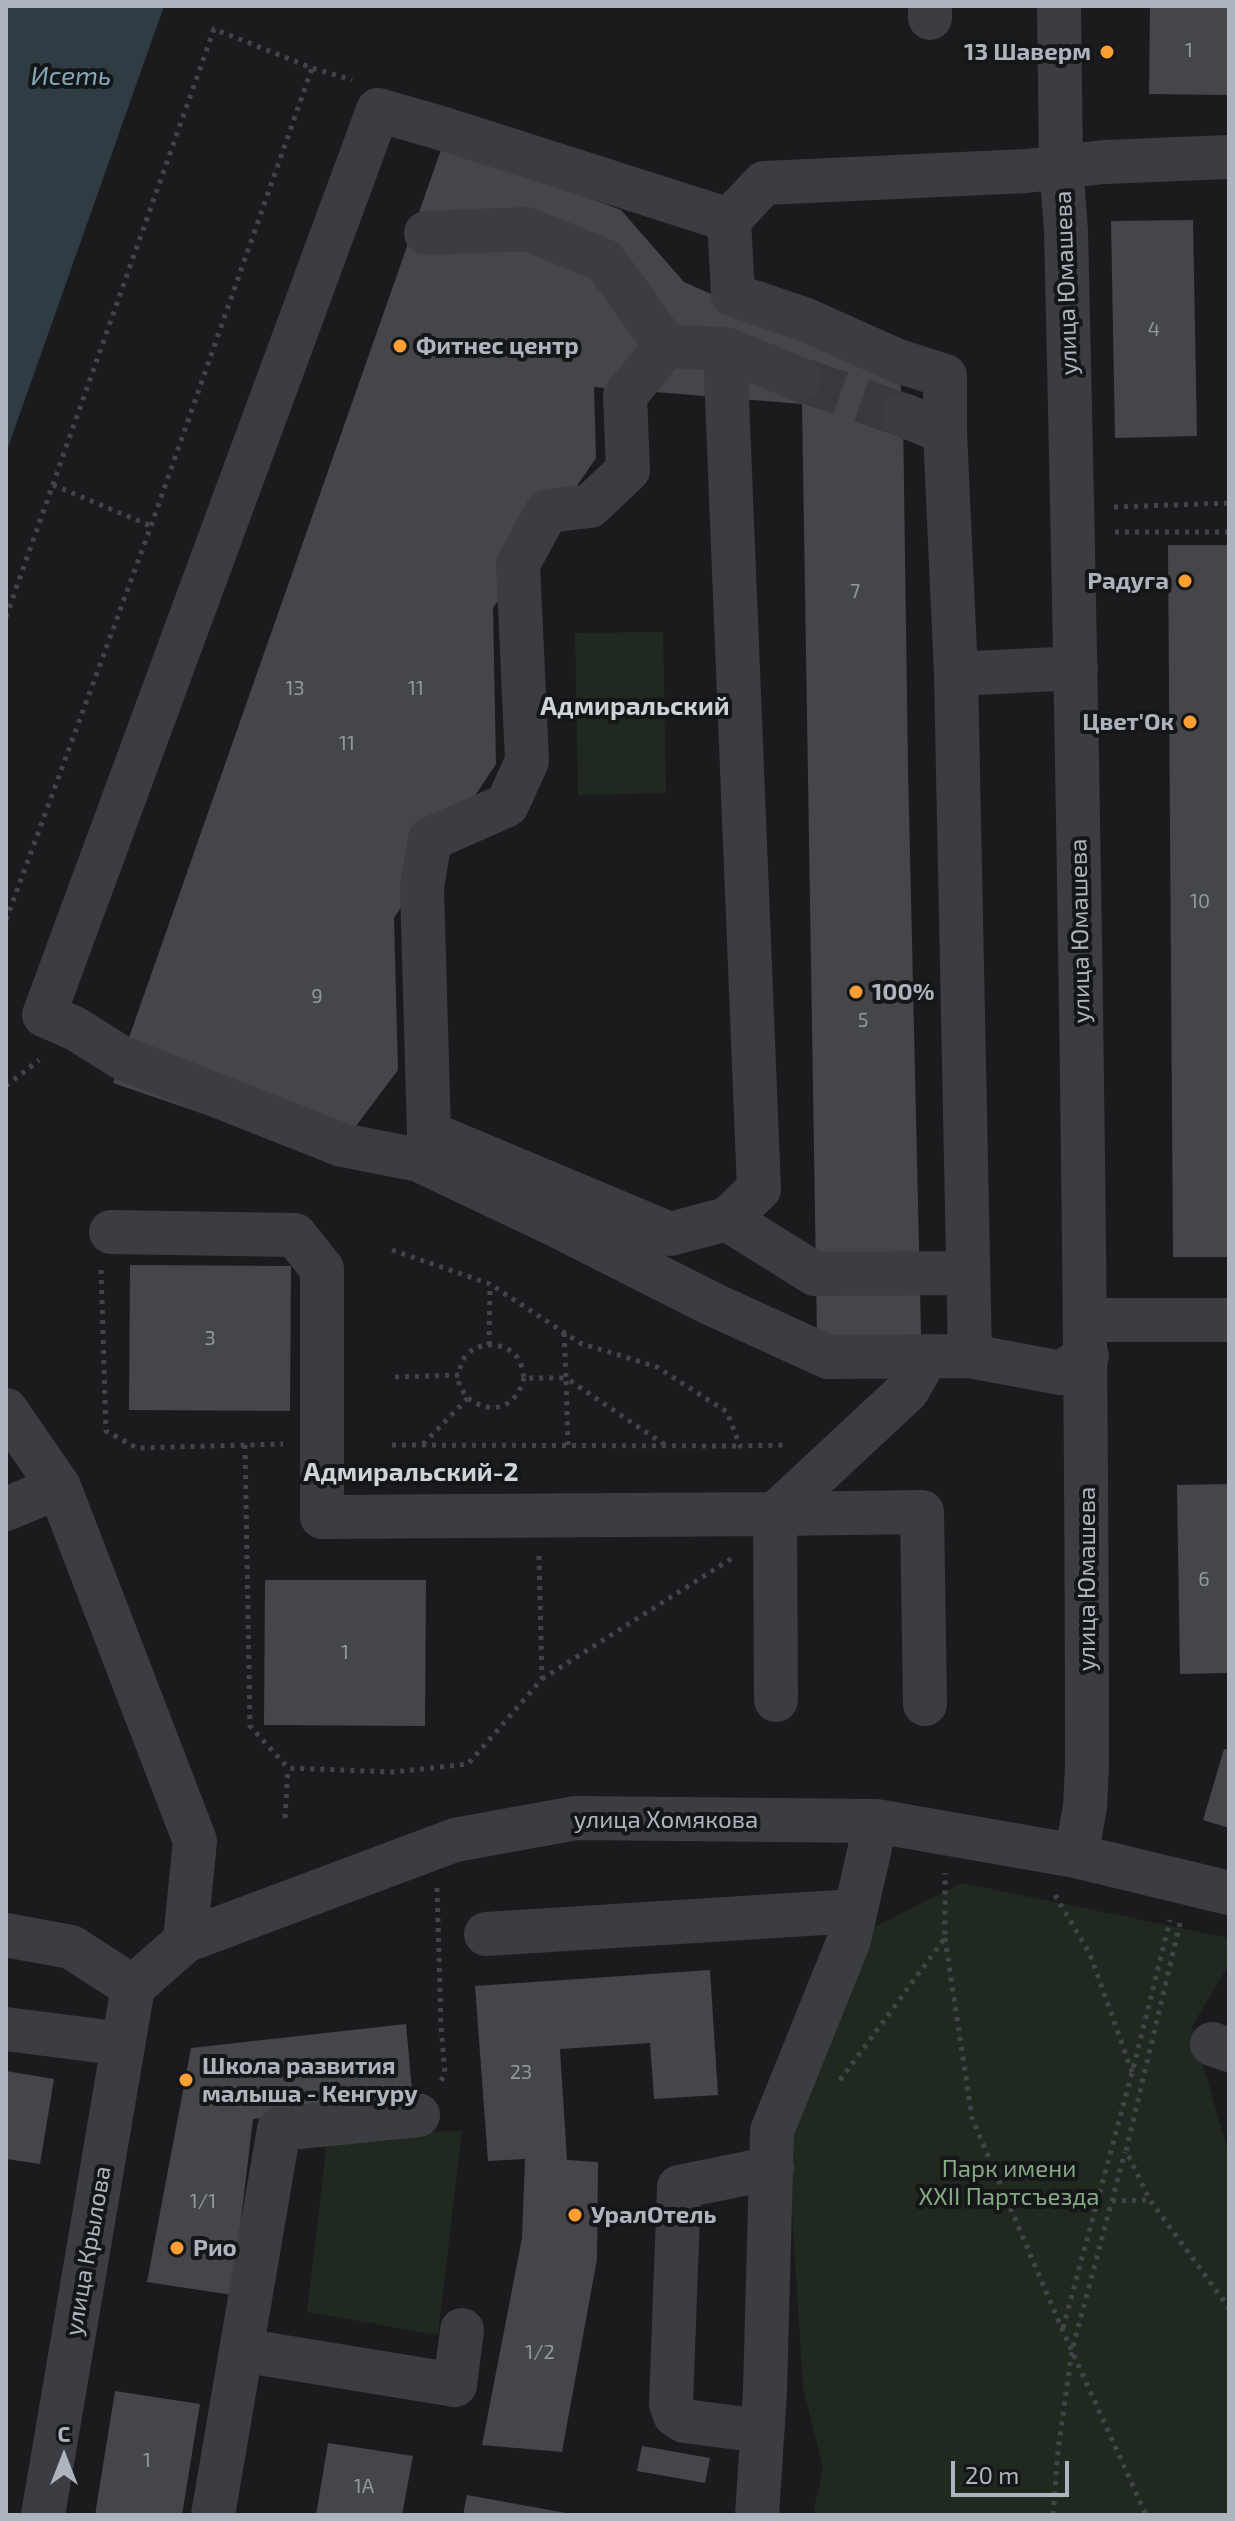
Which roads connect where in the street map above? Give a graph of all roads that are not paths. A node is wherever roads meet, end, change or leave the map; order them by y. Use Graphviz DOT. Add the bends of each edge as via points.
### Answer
graph roads {
  1 [pos="1059,6"];
  2 [pos="1229,157"];
  3 [pos="1061,165"];
  4 [pos="729,220"];
  5 [pos="426,233"];
  6 [pos="666,346"];
  7 [pos="725,349"];
  8 [pos="799,379"];
  9 [pos="903,415"];
  10 [pos="945,432"];
  11 [pos="1076,668"];
  12 [pos="956,674"];
  13 [pos="727,1219"];
  14 [pos="111,1232"];
  15 [pos="968,1273"];
  16 [pos="1229,1320"];
  17 [pos="1086,1338"];
  18 [pos="927,1356"];
  19 [pos="970,1356"];
  20 [pos="6,1410"];
  21 [pos="59,1487"];
  22 [pos="6,1509"];
  23 [pos="775,1514"];
  24 [pos="776,1700"];
  25 [pos="925,1704"];
  26 [pos="876,1821"];
  27 [pos="1076,1856"];
  28 [pos="1229,1893"];
  29 [pos="855,1911"];
  30 [pos="486,1934"];
  31 [pos="6,1935"];
  32 [pos="185,1941"];
  33 [pos="133,1987"];
  34 [pos="6,2029"];
  35 [pos="123,2044"];
  36 [pos="418,2115"];
  37 [pos="772,2168"];
  38 [pos="462,2330"];
  39 [pos="241,2350"];
  40 [pos="762,2431"];
  41 [pos="6,2512"];
  42 [pos="22,2515"];
  43 [pos="43,2515"];
  44 [pos="213,2515"];
  45 [pos="757,2515"];
  1 -- 3 [label="street, улица Юмашева"];
  2 -- 3 [label="street"];
  3 -- 4 [label="street" via="764,183"];
  3 -- 11 [label="street, улица Юмашева"];
  4 -- 10 [label="street" via="733,295 945,376"];
  4 -- 18 [label="street" via="378,110 44,1015 122,1058 342,1145 419,1160 828,1357"];
  5 -- 6 [label="street" via="527,229 605,261"];
  6 -- 7 [label="street"];
  6 -- 13 [label="street" via="625,396 628,470 590,506 547,511 518,564 527,761 507,805 430,839 422,887 429,1133 670,1234"];
  7 -- 8 [label="street"];
  7 -- 13 [label="street" via="759,1189"];
  9 -- 10 [label="street"];
  10 -- 12 [label="street"];
  11 -- 12 [label="street"];
  11 -- 17 [label="street, улица Юмашева"];
  12 -- 15 [label="street"];
  13 -- 15 [label="street" via="815,1274"];
  14 -- 23 [label="street" via="295,1235 322,1269 322,1517"];
  15 -- 19 [label="street"];
  16 -- 17 [label="street"];
  17 -- 19 [label="street" via="1061,1373"];
  17 -- 27 [label="street, улица Юмашева" via="1087,1767"];
  18 -- 19 [label="street"];
  18 -- 23 [label="street" via="907,1391"];
  20 -- 21 [label="street"];
  21 -- 22 [label="street"];
  21 -- 32 [label="street" via="195,1841"];
  23 -- 24 [label="street"];
  23 -- 25 [label="street" via="922,1512"];
  26 -- 27 [label="street, улица Хомякова"];
  26 -- 29 [label="street"];
  26 -- 32 [label="street, улица Хомякова" via="561,1821 455,1840"];
  27 -- 28 [label="street, улица Хомякова"];
  29 -- 30 [label="street"];
  29 -- 37 [label="street" via="849,1940 772,2131"];
  31 -- 33 [label="street" via="71,1947"];
  32 -- 33 [label="street, улица Хомякова"];
  33 -- 35 [label="street, улица Крылова"];
  34 -- 35 [label="street"];
  35 -- 43 [label="street, улица Крылова"];
  36 -- 39 [label="street" via="279,2129"];
  37 -- 40 [label="street"];
  37 -- 40 [label="street" via="679,2187 671,2404 684,2421"];
  38 -- 39 [label="street" via="455,2385"];
  39 -- 44 [label="street"];
  40 -- 45 [label="street"];
  41 -- 42 [label="street"];
}
